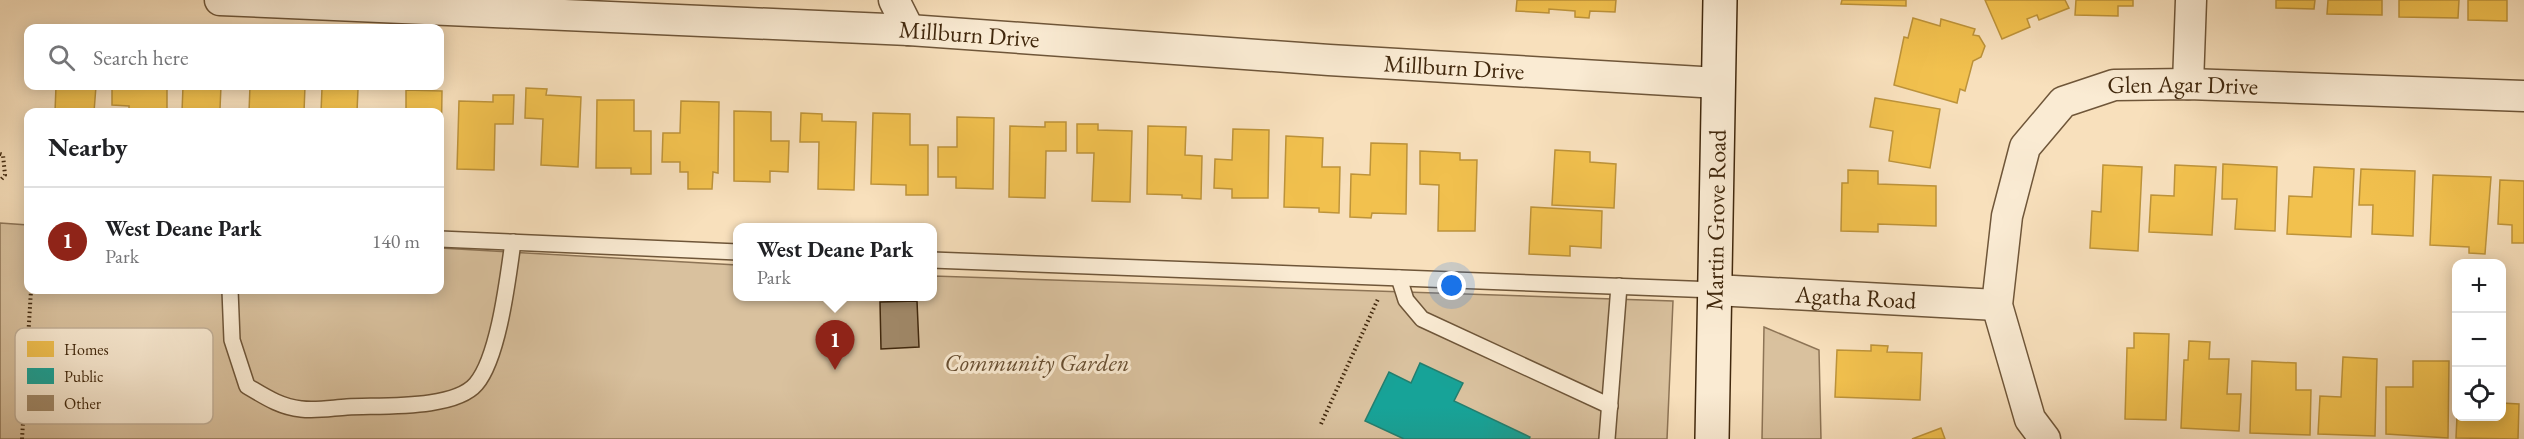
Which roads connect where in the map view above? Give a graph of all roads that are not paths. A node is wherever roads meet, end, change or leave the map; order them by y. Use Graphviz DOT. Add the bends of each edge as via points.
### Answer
graph roads {
  1 [pos="220,0"];
  2 [pos="894,0"];
  3 [pos="1720,0"];
  4 [pos="2191,0"];
  5 [pos="909,30"];
  6 [pos="1718,83"];
  7 [pos="2188,84"];
  8 [pos="2524,96"];
  9 [pos="444,239"];
  10 [pos="513,242"];
  11 [pos="733,252"];
  12 [pos="937,260"];
  13 [pos="1394,278"];
  14 [pos="1619,286"];
  15 [pos="1715,290"];
  16 [pos="230,294"];
  17 [pos="1997,304"];
  18 [pos="1610,406"];
  19 [pos="1607,439"];
  20 [pos="1712,439"];
  21 [pos="2045,439"];
  1 -- 5 [label="street, Millburn Drive"];
  2 -- 5 [label="street"];
  3 -- 6 [label="main road, Martin Grove Road"];
  4 -- 7 [label="street"];
  5 -- 6 [label="street, Millburn Drive"];
  6 -- 15 [label="main road, Martin Grove Road"];
  7 -- 8 [label="street, Glen Agar Drive"];
  7 -- 17 [label="street, Glen Agar Drive" via="2114,85 2063,102 2025,147 2007,216"];
  9 -- 10 [label="lane"];
  10 -- 11 [label="lane"];
  10 -- 16 [label="lane" via="503,309 479,380 457,396 426,403 302,410 274,403 247,386 232,340"];
  12 -- 13 [label="lane"];
  13 -- 14 [label="lane"];
  13 -- 18 [label="lane" via="1422,319"];
  14 -- 15 [label="lane"];
  14 -- 18 [label="lane"];
  15 -- 17 [label="street, Agatha Road"];
  15 -- 20 [label="main road, Martin Grove Road"];
  17 -- 21 [label="street" via="2030,419"];
  18 -- 19 [label="lane"];
}
